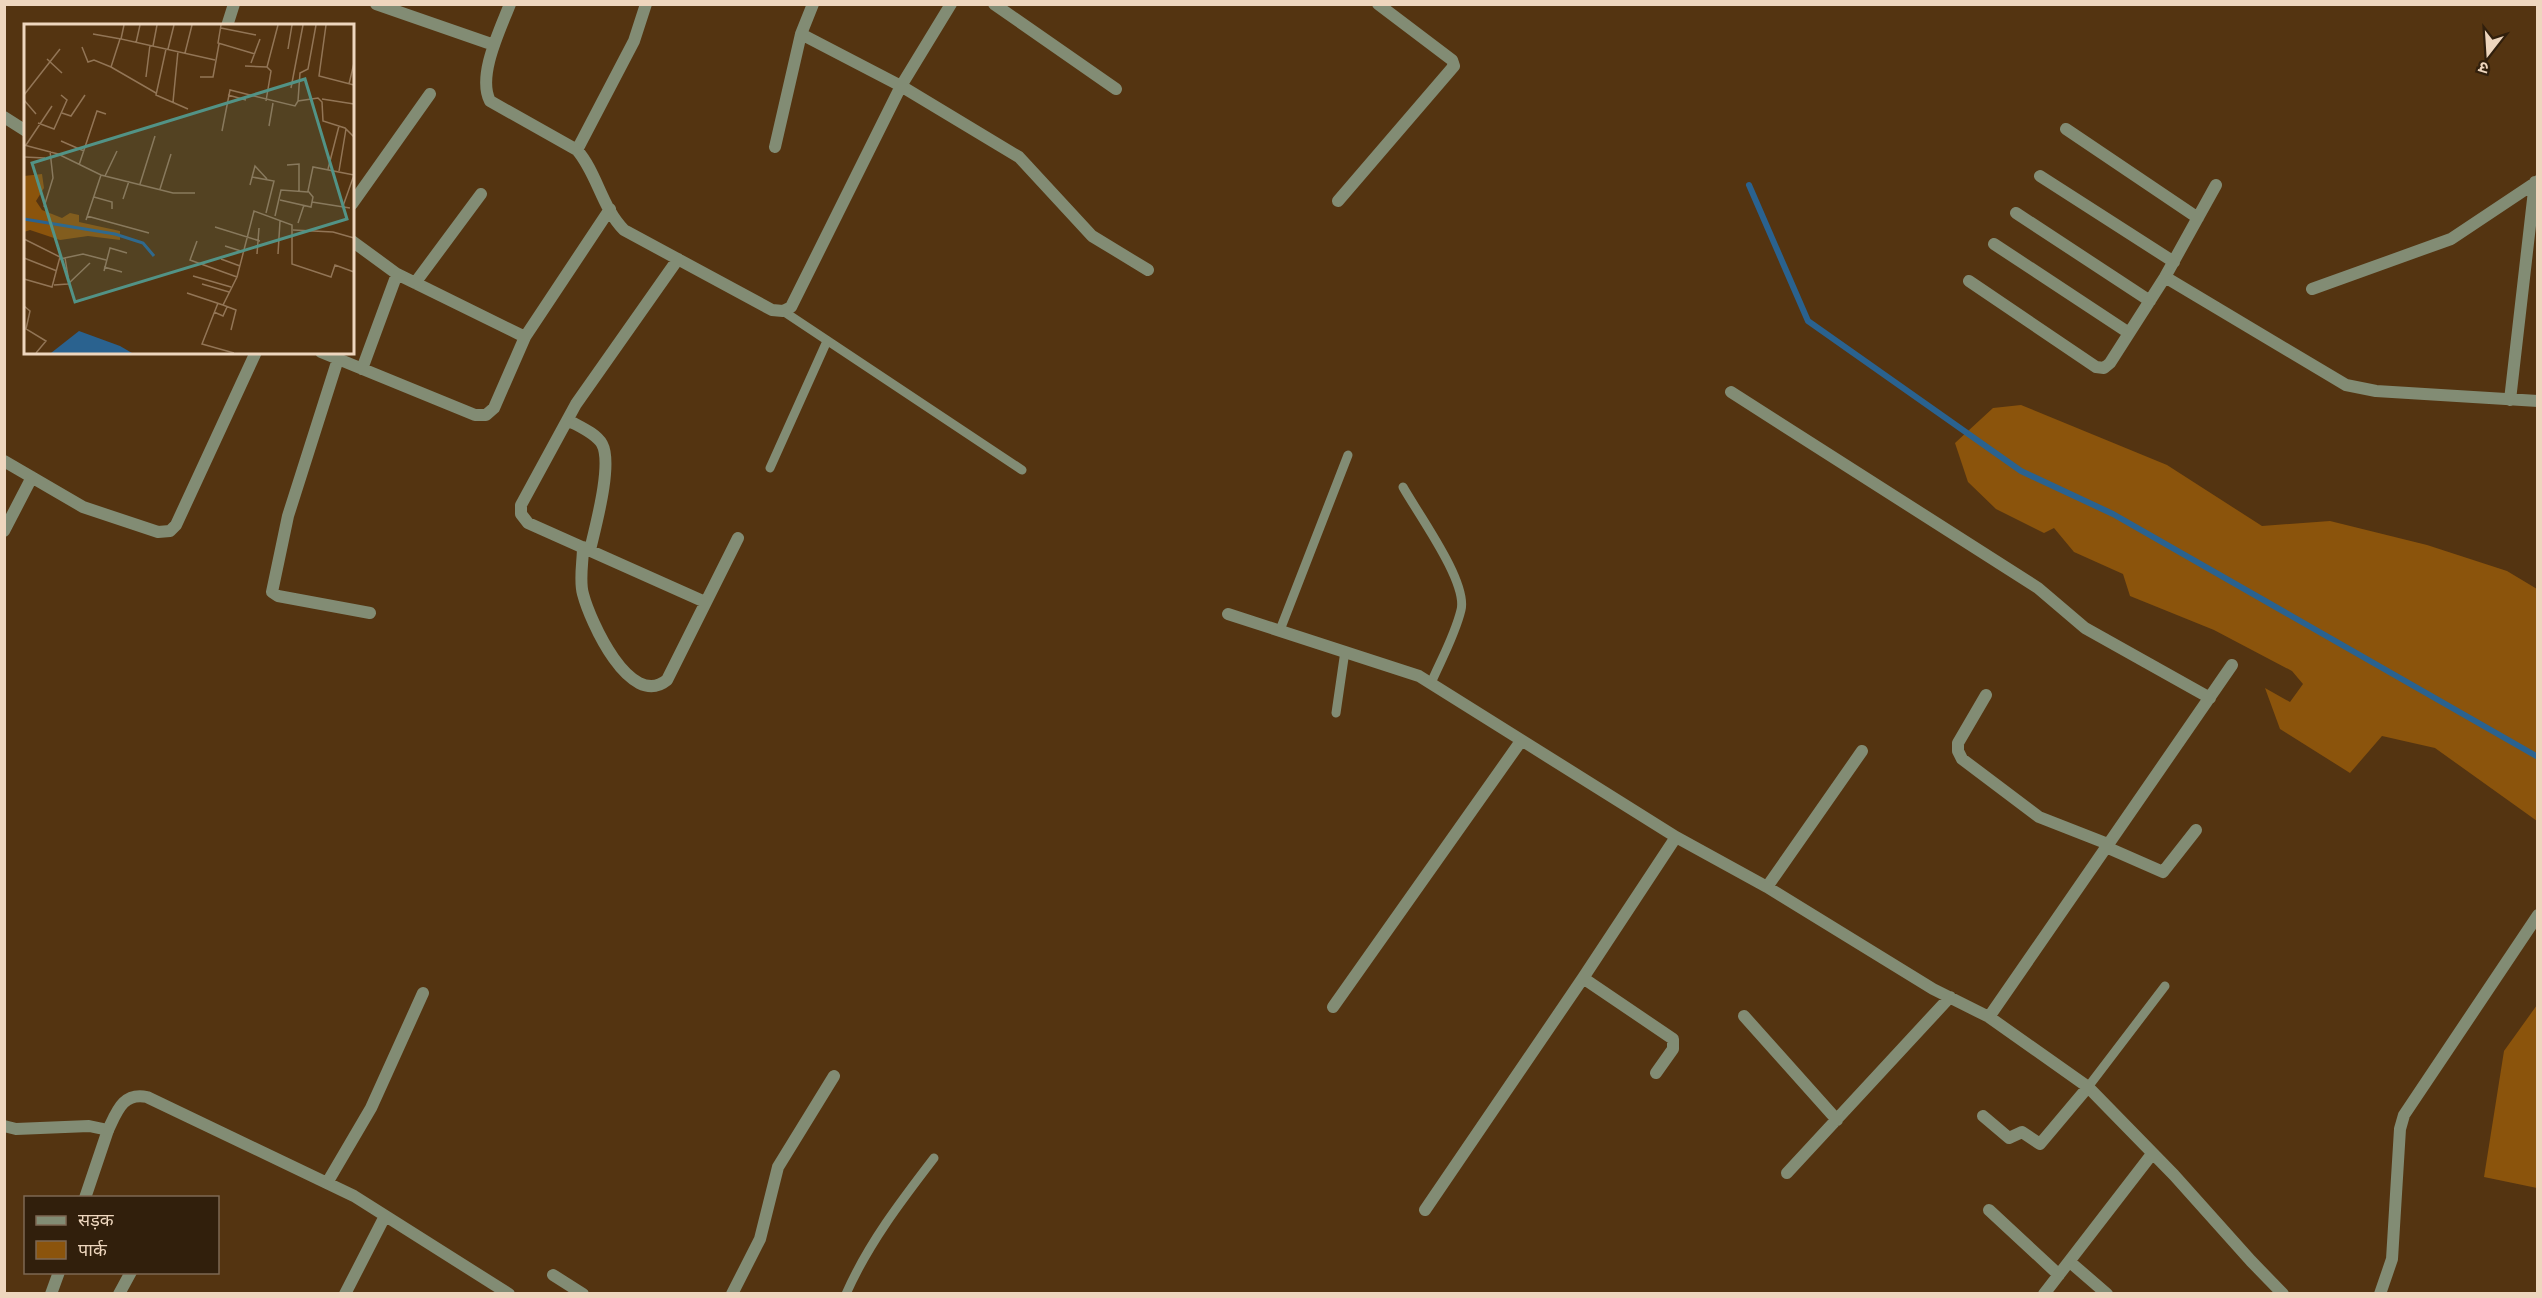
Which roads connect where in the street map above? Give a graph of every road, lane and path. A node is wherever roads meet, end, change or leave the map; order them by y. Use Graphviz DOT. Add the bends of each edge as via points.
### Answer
graph roads {
  1 [pos="234,4"];
  2 [pos="376,4"];
  3 [pos="510,4"];
  4 [pos="646,4"];
  5 [pos="813,4"];
  6 [pos="951,4"];
  7 [pos="994,4"];
  8 [pos="1378,4"];
  9 [pos="228,24"];
  10 [pos="801,34"];
  11 [pos="494,45"];
  12 [pos="901,86"];
  13 [pos="1116,89"];
  14 [pos="430,94"];
  15 [pos="4,117"];
  16 [pos="2066,129"];
  17 [pos="24,130"];
  18 [pos="775,147"];
  19 [pos="577,150"];
  20 [pos="2040,176"];
  21 [pos="2536,182"];
  22 [pos="2216,186"];
  23 [pos="481,194"];
  24 [pos="354,201"];
  25 [pos="1338,201"];
  26 [pos="610,209"];
  27 [pos="2016,213"];
  28 [pos="2198,218"];
  29 [pos="354,242"];
  30 [pos="1994,244"];
  31 [pos="678,259"];
  32 [pos="2174,262"];
  33 [pos="1148,270"];
  34 [pos="397,274"];
  35 [pos="2165,277"];
  36 [pos="1968,281"];
  37 [pos="415,283"];
  38 [pos="2312,289"];
  39 [pos="2150,301"];
  40 [pos="783,311"];
  41 [pos="2129,333"];
  42 [pos="525,337"];
  43 [pos="827,341"];
  44 [pos="255,354"];
  45 [pos="326,354"];
  46 [pos="338,359"];
  47 [pos="362,369"];
  48 [pos="1731,393"];
  49 [pos="2510,400"];
  50 [pos="2538,401"];
  51 [pos="568,420"];
  52 [pos="1348,455"];
  53 [pos="4,461"];
  54 [pos="770,468"];
  55 [pos="1022,470"];
  56 [pos="32,477"];
  57 [pos="1402,487"];
  58 [pos="4,531"];
  59 [pos="738,538"];
  60 [pos="587,549"];
  61 [pos="705,602"];
  62 [pos="370,613"];
  63 [pos="1228,614"];
  64 [pos="1280,630"];
  65 [pos="1345,651"];
  66 [pos="2232,665"];
  67 [pos="1431,683"];
  68 [pos="1986,696"];
  69 [pos="2210,698"];
  70 [pos="1336,713"];
  71 [pos="1521,741"];
  72 [pos="1862,751"];
  73 [pos="2196,831"];
  74 [pos="1676,837"];
  75 [pos="2107,846"];
  76 [pos="1767,887"];
  77 [pos="2538,915"];
  78 [pos="1583,978"];
  79 [pos="2165,986"];
  80 [pos="423,993"];
  81 [pos="1950,997"];
  82 [pos="1333,1006"];
  83 [pos="1744,1016"];
  84 [pos="1989,1017"];
  85 [pos="1656,1073"];
  86 [pos="834,1076"];
  87 [pos="2088,1087"];
  88 [pos="1983,1116"];
  89 [pos="1838,1120"];
  90 [pos="4,1126"];
  91 [pos="108,1130"];
  92 [pos="2152,1154"];
  93 [pos="934,1158"];
  94 [pos="1787,1173"];
  95 [pos="327,1183"];
  96 [pos="85,1196"];
  97 [pos="1425,1210"];
  98 [pos="1989,1210"];
  99 [pos="385,1216"];
  100 [pos="2070,1262"];
  101 [pos="58,1274"];
  102 [pos="130,1274"];
  103 [pos="553,1275"];
  104 [pos="2059,1275"];
  105 [pos="51,1293"];
  106 [pos="119,1293"];
  107 [pos="345,1293"];
  108 [pos="509,1293"];
  109 [pos="583,1293"];
  110 [pos="732,1293"];
  111 [pos="846,1293"];
  112 [pos="2044,1293"];
  113 [pos="2107,1293"];
  114 [pos="2283,1293"];
  115 [pos="2380,1293"];
  1 -- 9 [label="street"];
  2 -- 11 [label="street"];
  3 -- 11 [label="street"];
  4 -- 19 [label="street" via="634,41"];
  5 -- 10 [label="street"];
  6 -- 12 [label="street"];
  7 -- 13 [label="street"];
  8 -- 25 [label="street" via="1452,60 1454,66"];
  10 -- 12 [label="street"];
  10 -- 18 [label="street"];
  11 -- 19 [label="street" via="485,81 490,101"];
  12 -- 33 [label="street" via="1019,157 1092,236"];
  12 -- 40 [label="street" via="791,307"];
  14 -- 24 [label="street"];
  15 -- 17 [label="street"];
  16 -- 28 [label="street"];
  19 -- 26 [label="street"];
  20 -- 32 [label="street"];
  21 -- 38 [label="street" via="2451,240"];
  21 -- 49 [label="street"];
  22 -- 28 [label="street"];
  23 -- 37 [label="street"];
  26 -- 31 [label="street" via="624,230"];
  26 -- 42 [label="street"];
  27 -- 39 [label="street"];
  28 -- 32 [label="street"];
  29 -- 34 [label="street"];
  30 -- 41 [label="street"];
  31 -- 40 [label="street" via="772,310"];
  31 -- 51 [label="street"];
  32 -- 35 [label="street"];
  34 -- 37 [label="street"];
  34 -- 47 [label="street"];
  35 -- 39 [label="street"];
  35 -- 49 [label="street" via="2346,385 2376,391"];
  36 -- 41 [label="street" via="2096,367 2104,368 2110,363"];
  37 -- 42 [label="street"];
  39 -- 41 [label="street"];
  40 -- 43 [label="lane"];
  42 -- 47 [label="street" via="494,408 486,415 475,415"];
  43 -- 54 [label="lane"];
  43 -- 55 [label="lane"];
  44 -- 56 [label="street" via="170,531 158,532 83,507"];
  45 -- 46 [label="street"];
  46 -- 47 [label="street"];
  46 -- 62 [label="street" via="288,516 272,592"];
  48 -- 69 [label="street" via="2038,588 2085,628"];
  49 -- 50 [label="street"];
  51 -- 60 [label="street" via="602,443 605,452 603,494"];
  51 -- 60 [label="street" via="521,505 521,514 528,523"];
  52 -- 64 [label="lane"];
  53 -- 56 [label="street"];
  56 -- 58 [label="street"];
  57 -- 67 [label="lane" via="1462,592 1461,609"];
  59 -- 61 [label="street"];
  60 -- 61 [label="street"];
  60 -- 61 [label="street" via="582,578 585,602 615,662 636,681 650,686 667,680"];
  63 -- 64 [label="street"];
  64 -- 65 [label="street"];
  65 -- 67 [label="street"];
  65 -- 70 [label="lane"];
  66 -- 69 [label="street"];
  67 -- 71 [label="street"];
  68 -- 75 [label="street" via="1959,743 1962,759 2039,817"];
  69 -- 75 [label="street"];
  71 -- 74 [label="street"];
  71 -- 82 [label="street"];
  72 -- 76 [label="street"];
  73 -- 75 [label="street" via="2163,872"];
  74 -- 76 [label="street"];
  74 -- 78 [label="street"];
  75 -- 84 [label="street"];
  76 -- 81 [label="street"];
  77 -- 115 [label="street" via="2404,1115 2392,1259"];
  78 -- 85 [label="street" via="1673,1039 1673,1049"];
  78 -- 97 [label="street"];
  79 -- 87 [label="lane"];
  80 -- 95 [label="street" via="371,1108"];
  81 -- 84 [label="street"];
  81 -- 89 [label="street"];
  83 -- 89 [label="street"];
  84 -- 87 [label="street"];
  86 -- 110 [label="street" via="778,1167 760,1239"];
  87 -- 88 [label="street" via="2040,1144 2022,1132 2009,1138"];
  87 -- 92 [label="street"];
  89 -- 94 [label="street"];
  90 -- 91 [label="street" via="89,1126"];
  91 -- 95 [label="street" via="120,1103 134,1096 147,1097"];
  91 -- 96 [label="street"];
  92 -- 100 [label="street"];
  92 -- 114 [label="street"];
  93 -- 111 [label="lane" via="858,1267"];
  95 -- 99 [label="street"];
  98 -- 104 [label="street"];
  99 -- 107 [label="street"];
  99 -- 108 [label="street"];
  100 -- 104 [label="street"];
  100 -- 113 [label="street"];
  101 -- 105 [label="street"];
  102 -- 106 [label="street"];
  103 -- 109 [label="street"];
  104 -- 112 [label="street"];
}
